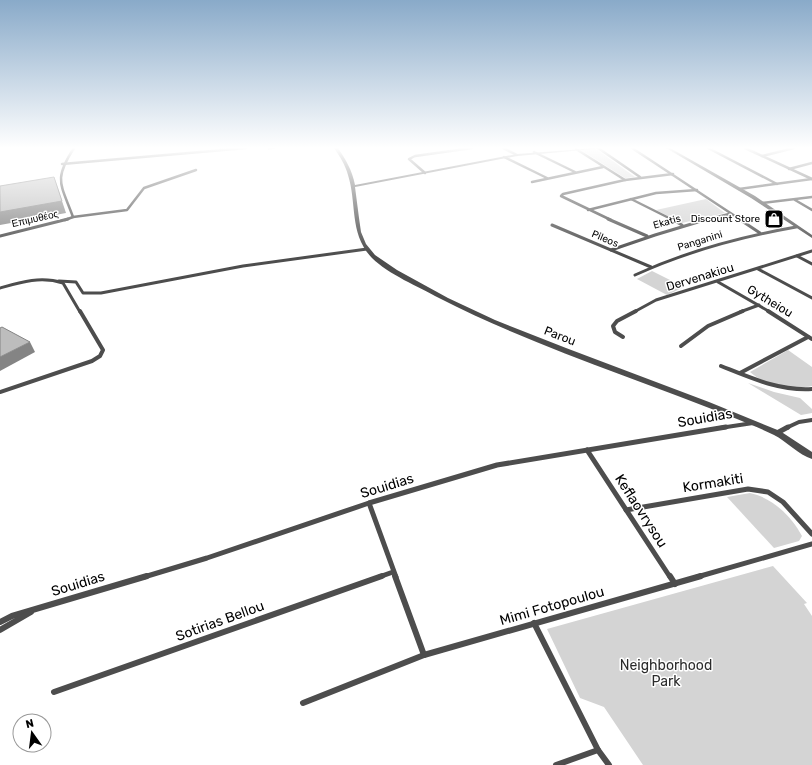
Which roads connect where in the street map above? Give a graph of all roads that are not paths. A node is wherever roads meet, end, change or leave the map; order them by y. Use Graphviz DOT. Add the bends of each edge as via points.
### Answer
graph roads {
  1 [pos="60,184"];
  2 [pos="156,184"];
  3 [pos="367,184"];
  4 [pos="609,184"];
  5 [pos="688,184"];
  6 [pos="730,184"];
  7 [pos="777,184"];
  8 [pos="354,186"];
  9 [pos="739,189"];
  10 [pos="697,190"];
  11 [pos="812,197"];
  12 [pos="631,199"];
  13 [pos="794,200"];
  14 [pos="762,203"];
  15 [pos="587,210"];
  16 [pos="812,210"];
  17 [pos="729,214"];
  18 [pos="73,217"];
  19 [pos="552,224"];
  20 [pos="682,225"];
  21 [pos="796,227"];
  22 [pos="760,233"];
  23 [pos="0,236"];
  24 [pos="647,236"];
  25 [pos="812,237"];
  26 [pos="367,249"];
  27 [pos="611,250"];
  28 [pos="812,251"];
  29 [pos="797,256"];
  30 [pos="812,264"];
  31 [pos="651,267"];
  32 [pos="758,269"];
  33 [pos="635,275"];
  34 [pos="59,281"];
  35 [pos="718,282"];
  36 [pos="0,288"];
  37 [pos="812,298"];
  38 [pos="760,305"];
  39 [pos="622,337"];
  40 [pos="810,338"];
  41 [pos="681,346"];
  42 [pos="721,366"];
  43 [pos="740,373"];
  44 [pos="812,389"];
  45 [pos="0,392"];
  46 [pos="812,420"];
  47 [pos="754,422"];
  48 [pos="777,433"];
  49 [pos="587,450"];
  50 [pos="812,456"];
  51 [pos="370,503"];
  52 [pos="626,510"];
  53 [pos="812,534"];
  54 [pos="812,544"];
  55 [pos="393,572"];
  56 [pos="675,584"];
  57 [pos="36,609"];
  58 [pos="0,622"];
  59 [pos="534,623"];
  60 [pos="0,630"];
  61 [pos="424,655"];
  62 [pos="54,692"];
  63 [pos="303,703"];
  64 [pos="598,750"];
  65 [pos="556,765"];
  66 [pos="609,765"];
  1 -- 18 [label="street"];
  2 -- 18 [label="street, Επιμυθέος" via="144,188 127,210"];
  3 -- 8 [label="street"];
  4 -- 15 [label="street" via="560,196"];
  5 -- 10 [label="street"];
  6 -- 9 [label="street"];
  7 -- 9 [label="street"];
  8 -- 26 [label="street, Parou" via="357,226"];
  9 -- 14 [label="street"];
  10 -- 12 [label="street" via="656,193"];
  10 -- 17 [label="street"];
  11 -- 13 [label="street"];
  12 -- 15 [label="street"];
  12 -- 20 [label="street"];
  13 -- 14 [label="street"];
  13 -- 16 [label="street"];
  14 -- 21 [label="street"];
  15 -- 24 [label="street"];
  17 -- 20 [label="street, Ekatis"];
  17 -- 22 [label="street"];
  18 -- 23 [label="street, Επιμυθέος"];
  19 -- 27 [label="street, Pileos"];
  20 -- 24 [label="street, Ekatis"];
  21 -- 22 [label="street, Panganini"];
  21 -- 25 [label="street"];
  22 -- 31 [label="street, Panganini" via="683,254"];
  24 -- 27 [label="street, Ekatis"];
  26 -- 34 [label="street" via="289,259 96,294 83,293 76,282 71,280"];
  26 -- 47 [label="street, Parou" via="372,256 388,267 461,307 530,337"];
  27 -- 31 [label="street, Pileos"];
  28 -- 29 [label="street, Dervenakiou"];
  29 -- 30 [label="street"];
  29 -- 32 [label="street, Dervenakiou"];
  31 -- 33 [label="street, Panganini"];
  32 -- 35 [label="street, Dervenakiou"];
  32 -- 37 [label="street"];
  34 -- 36 [label="street" via="40,279"];
  34 -- 45 [label="street" via="63,283 103,350 100,356"];
  35 -- 38 [label="street, Gytheiou"];
  35 -- 39 [label="street, Dervenakiou" via="656,300 617,321 613,326 615,332"];
  38 -- 40 [label="street, Gytheiou"];
  38 -- 41 [label="street" via="705,326"];
  40 -- 43 [label="street"];
  42 -- 43 [label="street"];
  43 -- 44 [label="street" via="758,382 786,390"];
  46 -- 48 [label="street" via="799,422"];
  47 -- 48 [label="street, Parou"];
  47 -- 49 [label="street, Souidias"];
  48 -- 50 [label="street, Parou"];
  49 -- 51 [label="street, Souidias" via="497,465"];
  49 -- 52 [label="street, Keflaovrysou"];
  51 -- 55 [label="street"];
  51 -- 57 [label="street, Souidias" via="207,558"];
  52 -- 53 [label="street, Kormakiti" via="748,489 768,492 783,502"];
  52 -- 56 [label="street, Keflaovrysou"];
  54 -- 56 [label="street, Mimi Fotopoulou"];
  55 -- 61 [label="street"];
  55 -- 62 [label="street, Sotirias Bellou"];
  56 -- 59 [label="street, Mimi Fotopoulou"];
  57 -- 58 [label="street, Souidias"];
  57 -- 60 [label="street, Souidias"];
  59 -- 61 [label="street, Mimi Fotopoulou"];
  59 -- 64 [label="street"];
  61 -- 63 [label="street, Mimi Fotopoulou"];
  64 -- 65 [label="street"];
  64 -- 66 [label="street"];
}
